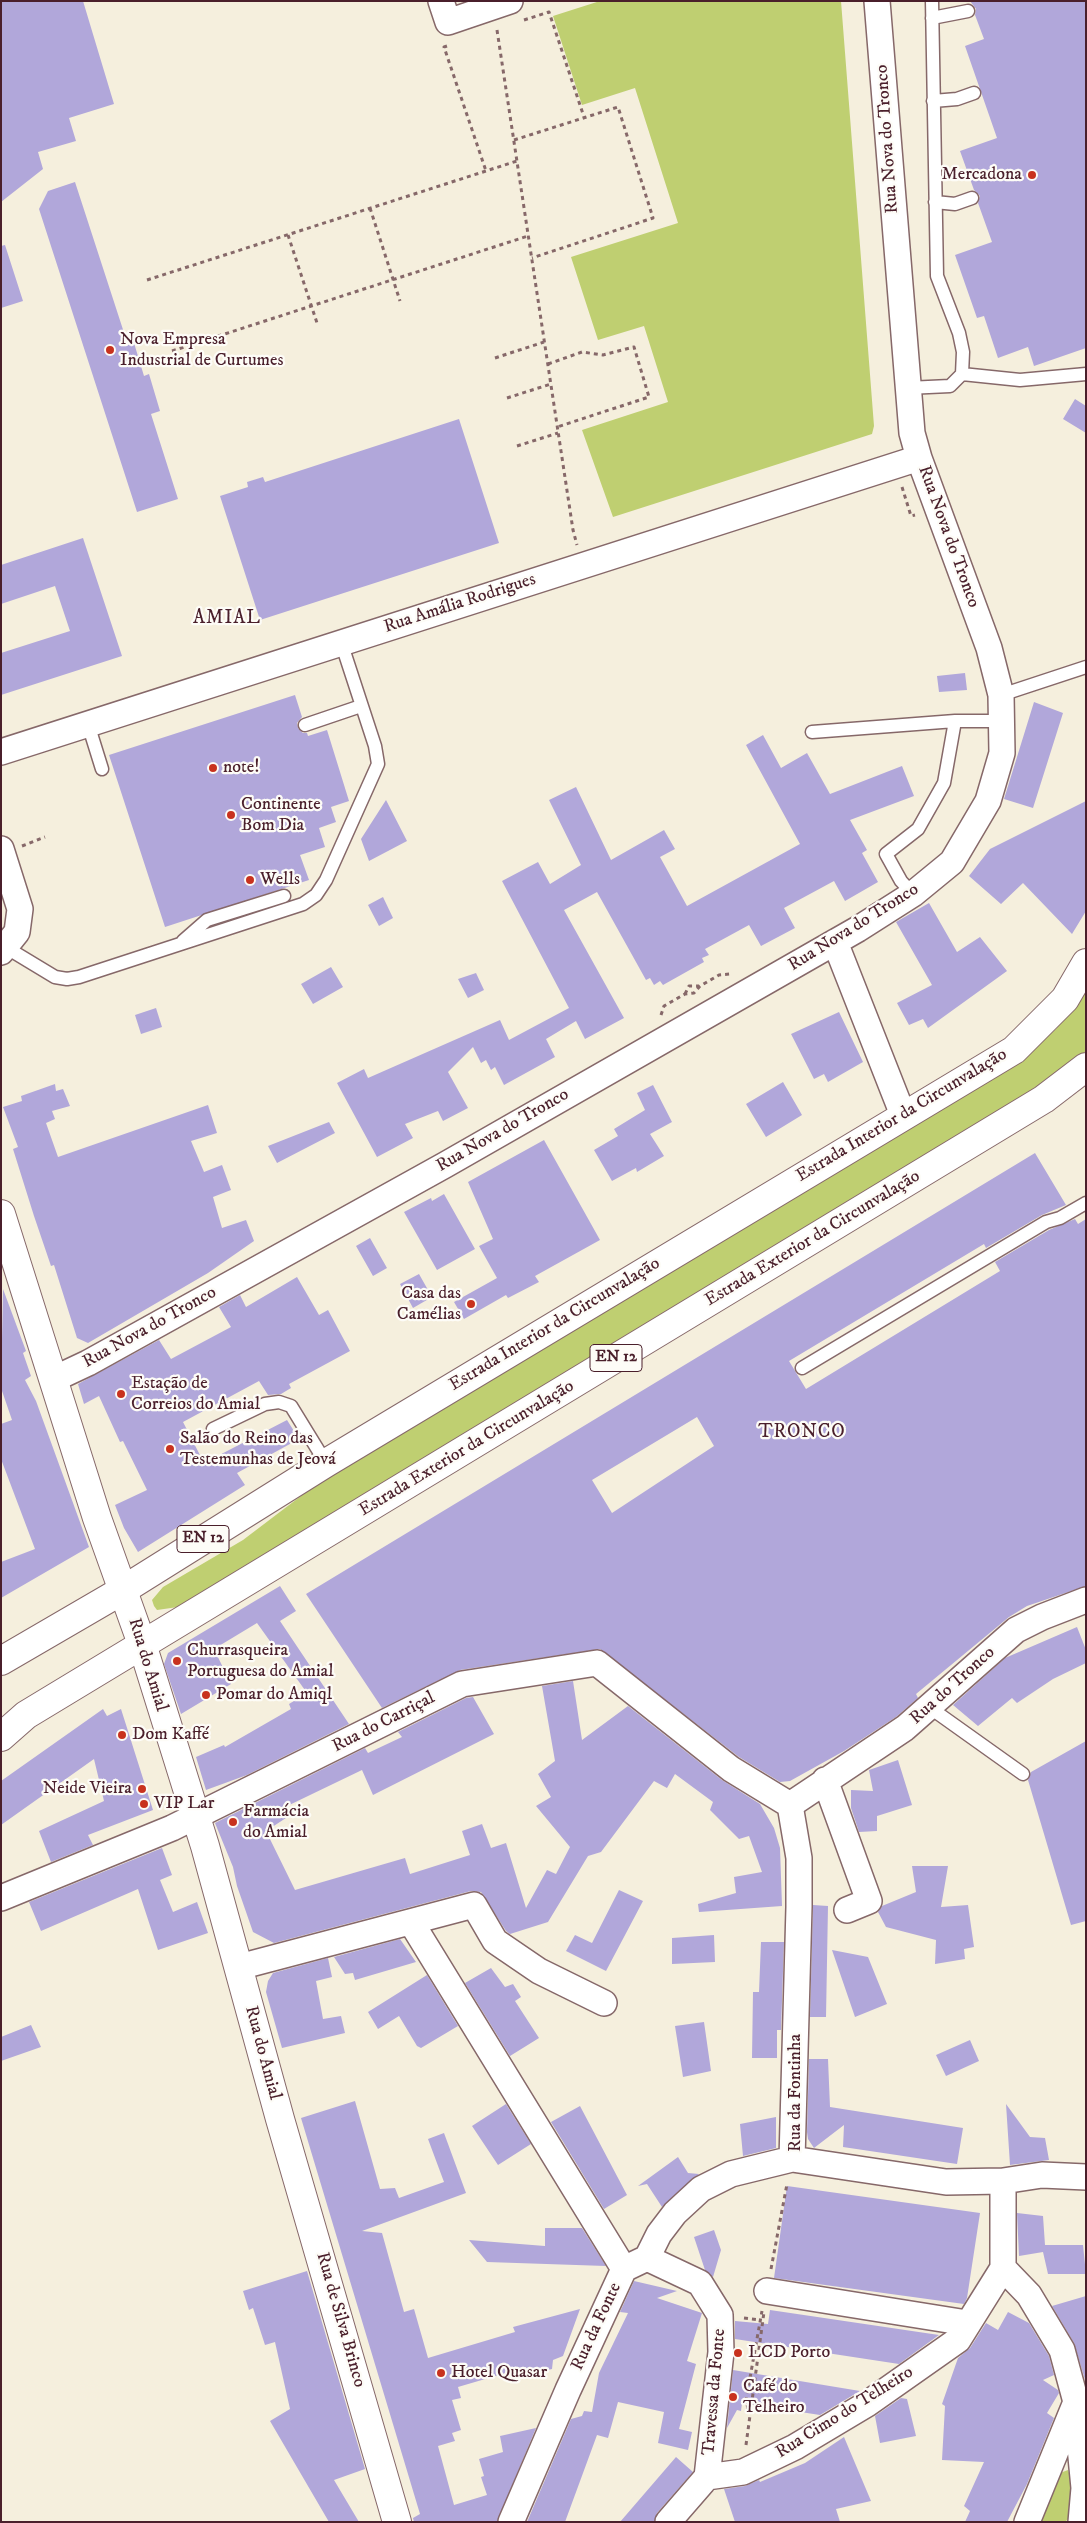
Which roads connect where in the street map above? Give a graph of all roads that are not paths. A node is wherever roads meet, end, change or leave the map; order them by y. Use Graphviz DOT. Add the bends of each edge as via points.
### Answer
graph roads {
  1 [pos="442,1"];
  2 [pos="877,1"];
  3 [pos="932,1"];
  4 [pos="968,11"];
  5 [pos="507,17"];
  6 [pos="932,18"];
  7 [pos="974,93"];
  8 [pos="933,101"];
  9 [pos="972,198"];
  10 [pos="935,202"];
  11 [pos="962,374"];
  12 [pos="1086,374"];
  13 [pos="907,388"];
  14 [pos="918,458"];
  15 [pos="341,642"];
  16 [pos="1086,667"];
  17 [pos="1000,695"];
  18 [pos="361,706"];
  19 [pos="955,721"];
  20 [pos="1002,721"];
  21 [pos="88,724"];
  22 [pos="305,725"];
  23 [pos="812,732"];
  24 [pos="1,752"];
  25 [pos="102,769"];
  26 [pos="1,849"];
  27 [pos="913,894"];
  28 [pos="284,896"];
  29 [pos="835,942"];
  30 [pos="179,945"];
  31 [pos="4,950"];
  32 [pos="1086,963"];
  33 [pos="1086,1067"];
  34 [pos="903,1115"];
  35 [pos="1086,1203"];
  36 [pos="4,1230"];
  37 [pos="802,1368"];
  38 [pos="54,1379"];
  39 [pos="213,1429"];
  40 [pos="326,1463"];
  41 [pos="123,1590"];
  42 [pos="1086,1600"];
  43 [pos="142,1644"];
  44 [pos="1,1661"];
  45 [pos="930,1707"];
  46 [pos="1,1736"];
  47 [pos="1023,1774"];
  48 [pos="825,1780"];
  49 [pos="790,1805"];
  50 [pos="196,1816"];
  51 [pos="1,1898"];
  52 [pos="847,1910"];
  53 [pos="411,1922"];
  54 [pos="239,1967"];
  55 [pos="604,2004"];
  56 [pos="280,2119"];
  57 [pos="792,2159"];
  58 [pos="1086,2177"];
  59 [pos="1003,2181"];
  60 [pos="647,2258"];
  61 [pos="1003,2268"];
  62 [pos="624,2269"];
  63 [pos="765,2301"];
  64 [pos="967,2323"];
  65 [pos="1076,2402"];
  66 [pos="707,2477"];
  67 [pos="398,2522"];
  68 [pos="510,2522"];
  69 [pos="668,2522"];
  70 [pos="1027,2522"];
  71 [pos="1081,2522"];
  1 -- 5 [label="street" via="448,22"];
  2 -- 13 [label="street, Rua Nova do Tronco"];
  3 -- 6 [label="lane"];
  4 -- 6 [label="lane"];
  6 -- 8 [label="lane"];
  7 -- 8 [label="lane" via="957,99"];
  8 -- 10 [label="lane"];
  9 -- 10 [label="lane" via="955,204"];
  10 -- 11 [label="lane" via="937,276 959,333 963,352"];
  11 -- 12 [label="lane" via="1020,380"];
  11 -- 13 [label="lane" via="950,386"];
  13 -- 14 [label="street, Rua Nova do Tronco"];
  14 -- 15 [label="street, Rua Amália Rodrigues"];
  14 -- 17 [label="street, Rua Nova do Tronco" via="989,648"];
  15 -- 18 [label="lane"];
  15 -- 21 [label="street, Rua Amália Rodrigues"];
  16 -- 17 [label="lane"];
  17 -- 20 [label="street, Rua Nova do Tronco"];
  18 -- 22 [label="lane"];
  18 -- 30 [label="lane" via="378,764 326,880 316,895 303,904"];
  19 -- 20 [label="lane"];
  19 -- 23 [label="lane"];
  19 -- 27 [label="lane" via="944,783 918,829 886,854 901,881"];
  20 -- 27 [label="street, Rua Nova do Tronco" via="1002,753 988,801 952,862"];
  21 -- 24 [label="street, Rua Amália Rodrigues"];
  21 -- 25 [label="lane"];
  26 -- 31 [label="street" via="20,909 17,932"];
  27 -- 29 [label="street, Rua Nova do Tronco"];
  28 -- 30 [label="lane" via="207,920"];
  29 -- 34 [label="street"];
  29 -- 38 [label="street, Rua Nova do Tronco" via="445,1165"];
  30 -- 31 [label="lane" via="67,979 55,977"];
  32 -- 34 [label="main road, Estrada Interior da Circunvalação / EN 12" via="1065,999 1014,1050"];
  33 -- 43 [label="main road, Estrada Exterior da Circunvalação / EN 12" via="1044,1099"];
  34 -- 40 [label="main road, Estrada Interior da Circunvalação / EN 12"];
  35 -- 37 [label="lane" via="1046,1222"];
  36 -- 38 [label="main road, Rua do Amial"];
  38 -- 41 [label="main road, Rua do Amial"];
  39 -- 40 [label="lane" via="265,1404 278,1402 290,1406"];
  40 -- 41 [label="main road, Estrada Interior da Circunvalação / EN 12"];
  41 -- 43 [label="main road, Rua do Amial"];
  41 -- 44 [label="main road, Estrada Interior da Circunvalação / EN 12"];
  42 -- 45 [label="street, Rua do Tronco" via="1016,1630"];
  43 -- 46 [label="main road, Estrada Exterior da Circunvalação / EN 12" via="26,1715"];
  43 -- 50 [label="main road, Rua do Amial"];
  45 -- 47 [label="lane"];
  45 -- 48 [label="street, Rua do Tronco" via="905,1728"];
  48 -- 49 [label="street, Rua do Tronco"];
  48 -- 52 [label="street" via="869,1901"];
  49 -- 50 [label="street, Rua do Carriçal" via="728,1766 596,1663 462,1684"];
  49 -- 57 [label="street, Rua da Fontinha" via="799,1858"];
  50 -- 51 [label="street, Rua do Carriçal"];
  50 -- 54 [label="main road, Rua do Amial"];
  53 -- 54 [label="street"];
  53 -- 55 [label="street" via="474,1905 494,1941 540,1971"];
  53 -- 62 [label="street"];
  54 -- 56 [label="main road, Rua do Amial"];
  56 -- 67 [label="main road, Rua de Silva Brinco"];
  57 -- 59 [label="street, Rua da Fontinha" via="946,2182"];
  57 -- 60 [label="street" via="731,2174 701,2190 675,2213"];
  58 -- 59 [label="street" via="1042,2175"];
  59 -- 61 [label="street"];
  60 -- 62 [label="street, Rua da Fonte"];
  60 -- 66 [label="street, Travessa da Fonte" via="700,2283 720,2315 721,2352"];
  61 -- 64 [label="street, Rua Cimo do Telheiro"];
  61 -- 65 [label="street" via="1029,2295 1062,2350"];
  62 -- 68 [label="street, Rua da Fonte"];
  63 -- 64 [label="street"];
  64 -- 66 [label="street, Rua Cimo do Telheiro" via="958,2340 867,2404 795,2447 743,2472"];
  65 -- 70 [label="street"];
  65 -- 71 [label="street" via="1084,2488"];
  66 -- 69 [label="street"];
}
